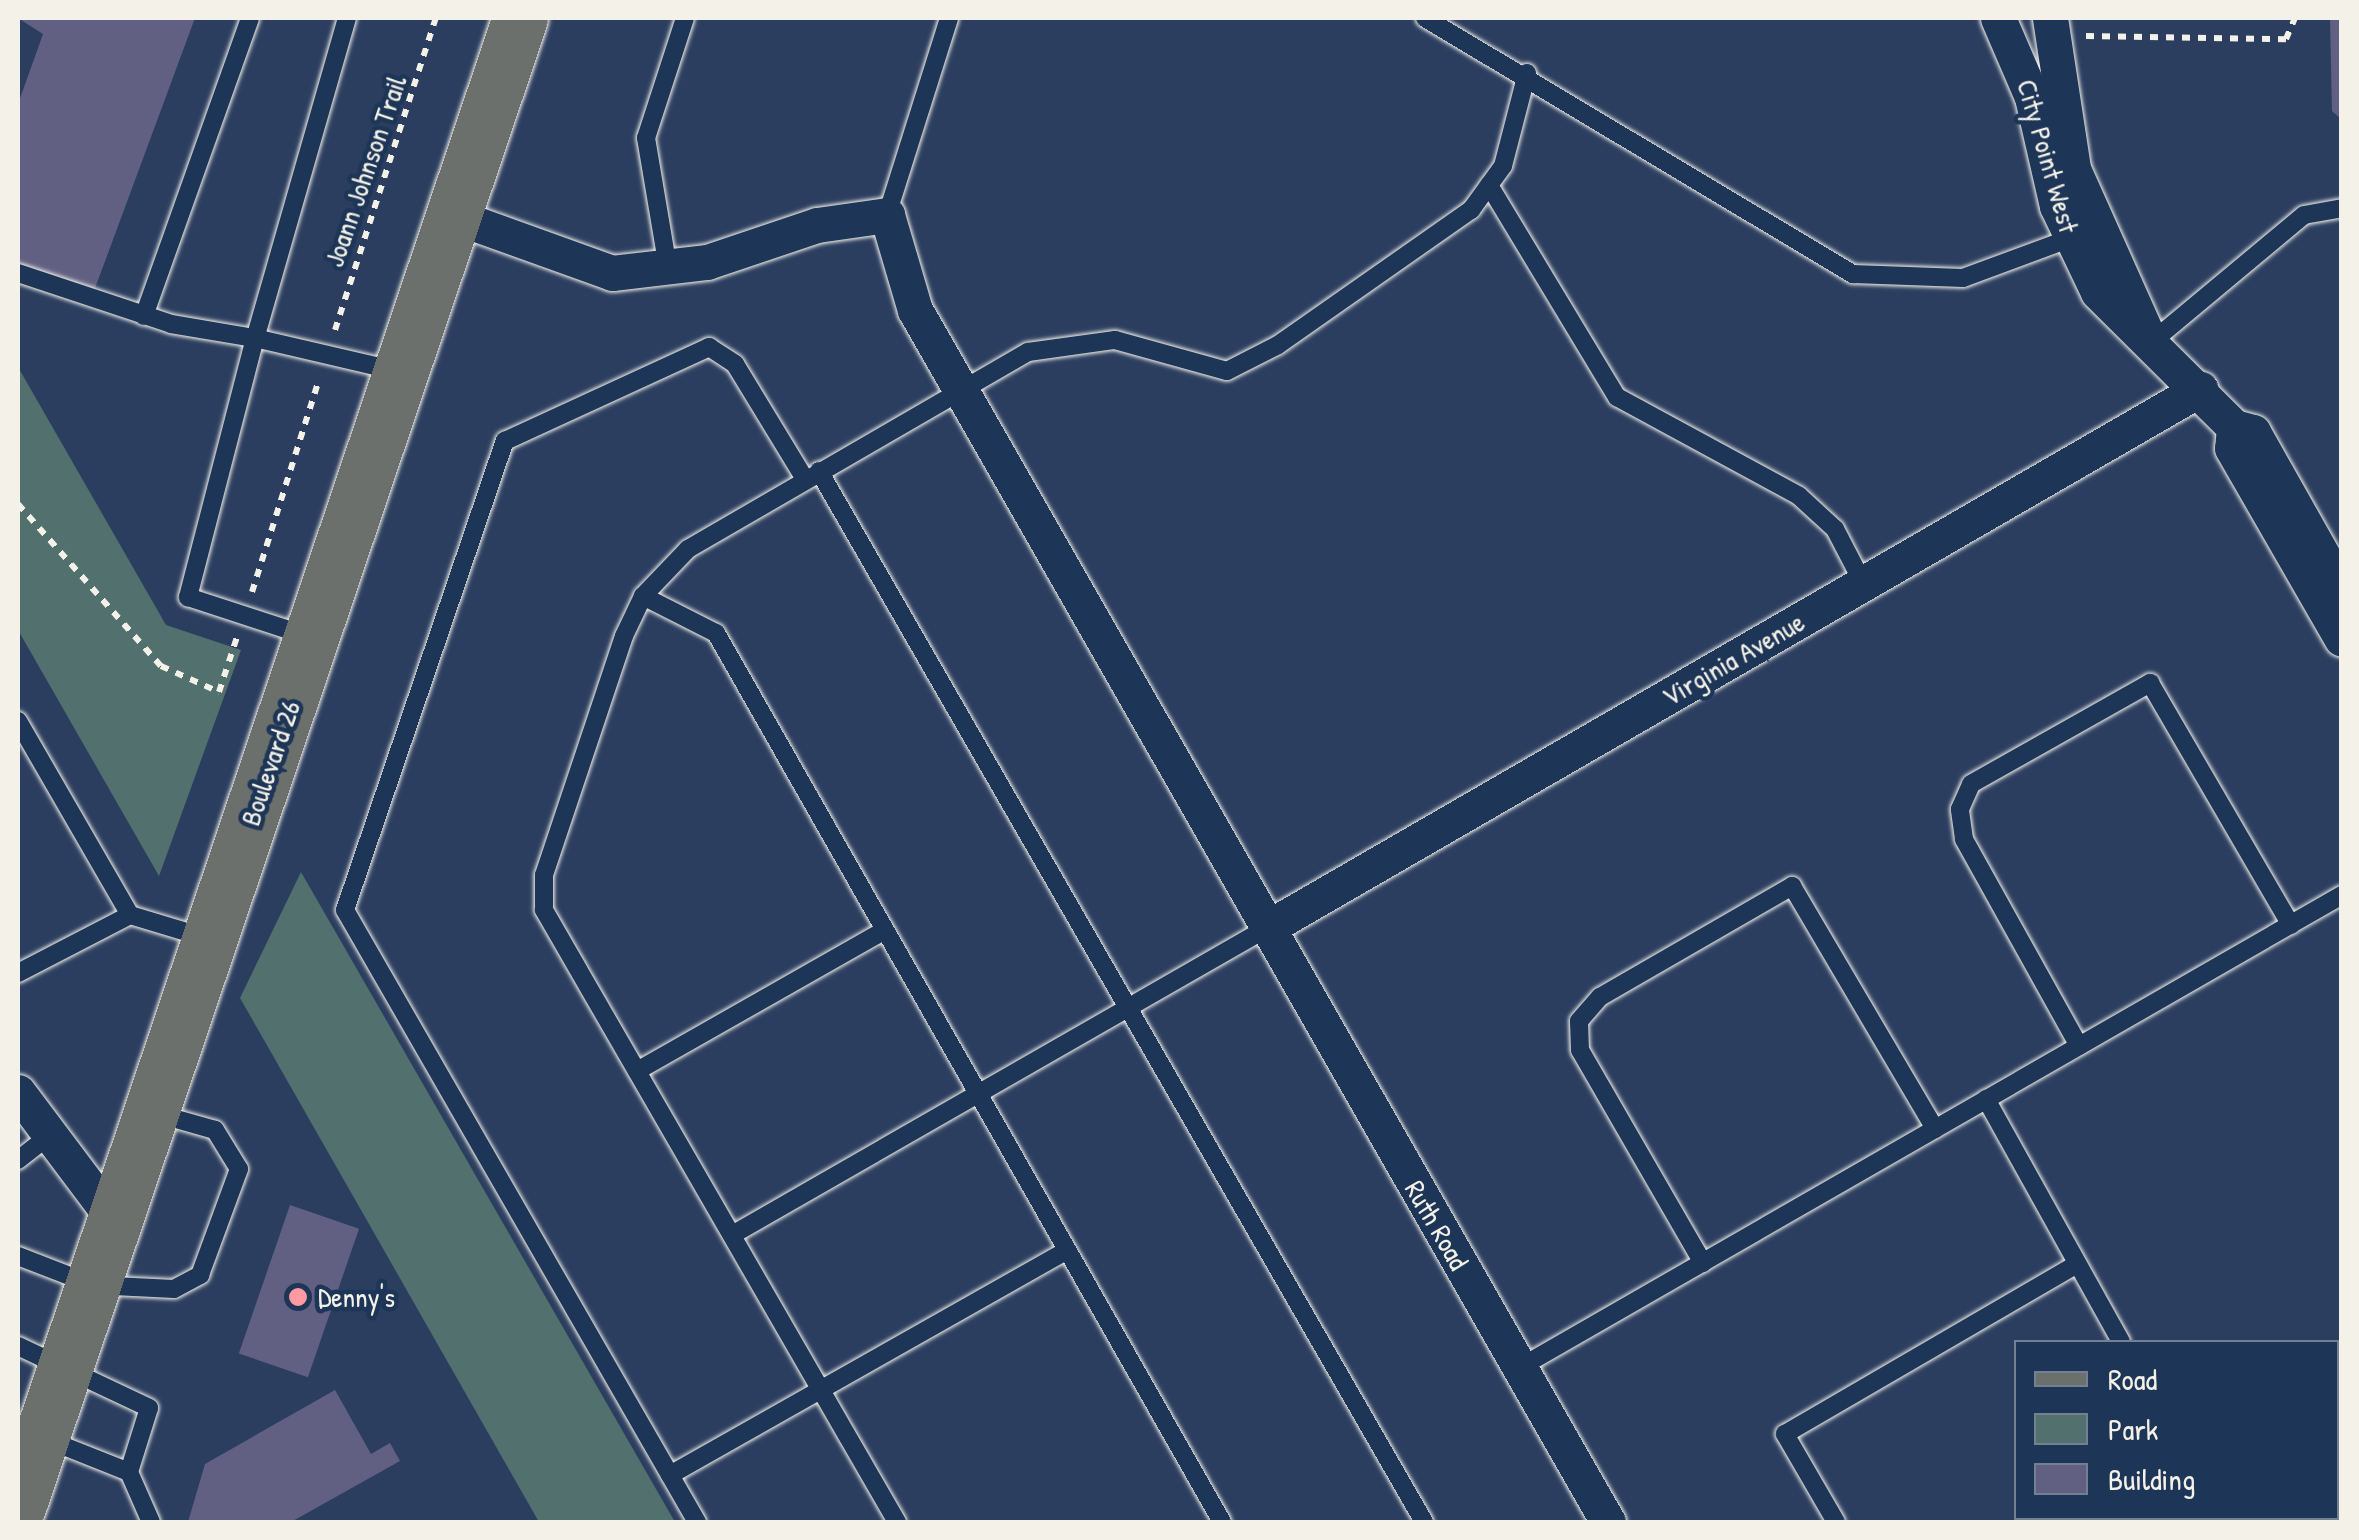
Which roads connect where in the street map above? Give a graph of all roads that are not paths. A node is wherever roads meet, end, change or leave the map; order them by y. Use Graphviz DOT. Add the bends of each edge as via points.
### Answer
graph roads {
  1 [pos="250,18"];
  2 [pos="347,18"];
  3 [pos="520,18"];
  4 [pos="685,18"];
  5 [pos="949,18"];
  6 [pos="1425,18"];
  7 [pos="1998,18"];
  8 [pos="2060,26"];
  9 [pos="1527,73"];
  10 [pos="1489,185"];
  11 [pos="2342,208"];
  12 [pos="887,215"];
  13 [pos="454,216"];
  14 [pos="2071,238"];
  15 [pos="667,262"];
  16 [pos="18,273"];
  17 [pos="144,316"];
  18 [pos="2150,335"];
  19 [pos="255,338"];
  20 [pos="401,372"];
  21 [pos="959,388"];
  22 [pos="2200,389"];
  23 [pos="2234,427"];
  24 [pos="812,475"];
  25 [pos="1864,583"];
  26 [pos="2342,590"];
  27 [pos="643,596"];
  28 [pos="312,638"];
  29 [pos="2342,640"];
  30 [pos="18,721"];
  31 [pos="2342,896"];
  32 [pos="130,915"];
  33 [pos="2291,925"];
  34 [pos="1267,928"];
  35 [pos="885,930"];
  36 [pos="210,940"];
  37 [pos="18,973"];
  38 [pos="1128,1008"];
  39 [pos="2079,1046"];
  40 [pos="638,1071"];
  41 [pos="18,1092"];
  42 [pos="978,1094"];
  43 [pos="1986,1099"];
  44 [pos="152,1112"];
  45 [pos="1936,1129"];
  46 [pos="50,1135"];
  47 [pos="18,1160"];
  48 [pos="116,1222"];
  49 [pos="732,1235"];
  50 [pos="1067,1250"];
  51 [pos="18,1256"];
  52 [pos="1703,1264"];
  53 [pos="2074,1265"];
  54 [pos="93,1286"];
  55 [pos="2119,1340"];
  56 [pos="42,1355"];
  57 [pos="1519,1368"];
  58 [pos="820,1388"];
  59 [pos="27,1468"];
  60 [pos="129,1472"];
  61 [pos="670,1475"];
  62 [pos="151,1522"];
  63 [pos="697,1522"];
  64 [pos="897,1522"];
  65 [pos="1222,1522"];
  66 [pos="1424,1522"];
  67 [pos="1608,1522"];
  68 [pos="1836,1522"];
  1 -- 17 [label="lane"];
  2 -- 19 [label="lane"];
  3 -- 13 [label="main road, Boulevard 26"];
  4 -- 15 [label="lane" via="646,138"];
  5 -- 12 [label="lane"];
  6 -- 9 [label="lane"];
  7 -- 14 [label="street, City Point West" via="2024,72"];
  8 -- 18 [label="street, City Point West" via="2073,169"];
  9 -- 10 [label="lane" via="1503,166"];
  9 -- 14 [label="lane" via="1853,274 1964,278"];
  10 -- 21 [label="lane" via="1471,210 1359,291 1227,371 1114,340 1078,340 1028,352"];
  10 -- 25 [label="lane" via="1617,398 1799,496 1835,529"];
  11 -- 18 [label="lane" via="2304,215"];
  12 -- 15 [label="street" via="818,225 707,262"];
  12 -- 21 [label="street, Ruth Road" via="915,310"];
  13 -- 15 [label="street" via="612,273"];
  13 -- 20 [label="main road, Boulevard 26"];
  14 -- 18 [label="street, City Point West" via="2113,315"];
  16 -- 17 [label="lane"];
  17 -- 19 [label="lane"];
  18 -- 22 [label="street, City Point West"];
  19 -- 20 [label="lane"];
  19 -- 28 [label="lane" via="188,597"];
  20 -- 28 [label="main road, Boulevard 26"];
  21 -- 24 [label="lane"];
  21 -- 34 [label="street, Ruth Road"];
  22 -- 23 [label="street, City Point West"];
  22 -- 25 [label="street, Virginia Avenue"];
  23 -- 26 [label="street, City Point West" via="2254,432"];
  23 -- 29 [label="street, City Point West" via="2232,448"];
  24 -- 27 [label="lane" via="688,549"];
  24 -- 38 [label="lane"];
  24 -- 61 [label="lane" via="736,364 710,347 505,441 345,910"];
  25 -- 34 [label="street, Virginia Avenue"];
  27 -- 35 [label="lane" via="716,632"];
  27 -- 40 [label="lane" via="544,875 544,910"];
  28 -- 36 [label="main road, Boulevard 26"];
  30 -- 32 [label="lane"];
  31 -- 33 [label="lane"];
  32 -- 36 [label="lane"];
  32 -- 37 [label="lane"];
  33 -- 39 [label="lane"];
  33 -- 39 [label="lane" via="2150,683 1971,784 1960,809 1964,839"];
  34 -- 38 [label="lane"];
  34 -- 57 [label="street, Ruth Road"];
  35 -- 40 [label="lane"];
  35 -- 42 [label="lane"];
  36 -- 44 [label="main road, Boulevard 26"];
  38 -- 42 [label="lane"];
  38 -- 66 [label="lane"];
  39 -- 43 [label="lane"];
  40 -- 49 [label="lane"];
  41 -- 46 [label="street"];
  42 -- 49 [label="lane"];
  42 -- 50 [label="lane"];
  43 -- 45 [label="lane"];
  43 -- 53 [label="lane"];
  44 -- 48 [label="main road, Boulevard 26"];
  44 -- 54 [label="lane" via="215,1130 230,1144 234,1199 200,1275 174,1289"];
  45 -- 52 [label="lane"];
  45 -- 52 [label="lane" via="1792,886 1760,904 1600,997 1579,1021 1580,1050"];
  46 -- 47 [label="lane"];
  46 -- 48 [label="street"];
  48 -- 54 [label="main road, Boulevard 26"];
  49 -- 58 [label="lane"];
  50 -- 58 [label="lane"];
  50 -- 65 [label="lane"];
  51 -- 54 [label="lane"];
  52 -- 57 [label="lane"];
  53 -- 55 [label="lane"];
  53 -- 68 [label="lane" via="1784,1434"];
  54 -- 56 [label="main road, Boulevard 26"];
  56 -- 59 [label="main road, Boulevard 26"];
  56 -- 60 [label="lane" via="149,1408"];
  57 -- 67 [label="street, Ruth Road"];
  58 -- 61 [label="lane"];
  58 -- 64 [label="lane"];
  59 -- 60 [label="lane"];
  60 -- 62 [label="lane"];
  61 -- 63 [label="lane"];
}
